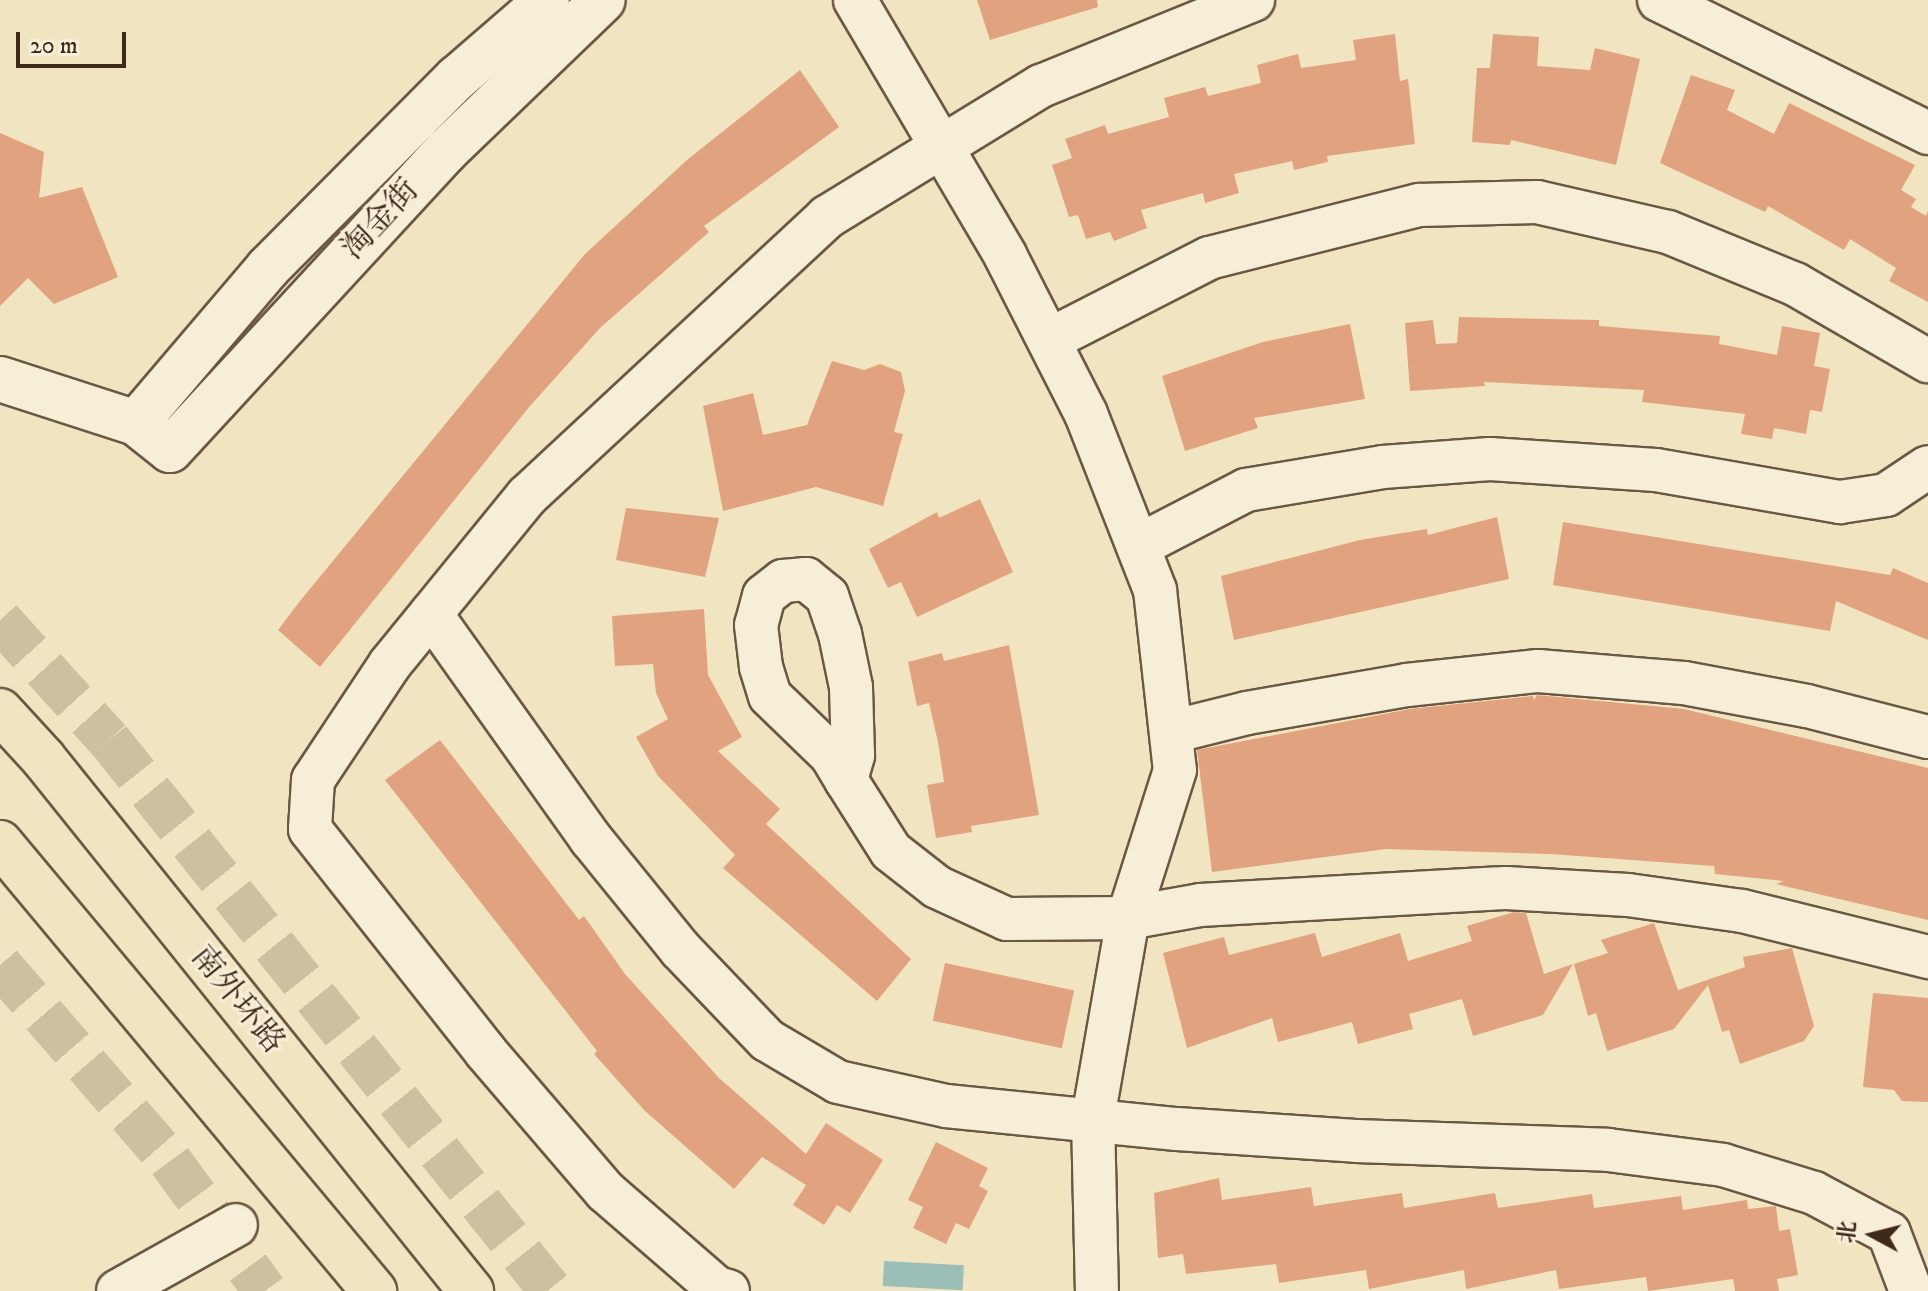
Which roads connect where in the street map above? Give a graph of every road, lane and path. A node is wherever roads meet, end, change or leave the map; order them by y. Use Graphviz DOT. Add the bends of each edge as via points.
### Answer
graph roads {
  1 [pos="547,0"];
  2 [pos="603,0"];
  3 [pos="855,0"];
  4 [pos="1253,0"];
  5 [pos="1659,0"];
  6 [pos="1928,133"];
  7 [pos="940,147"];
  8 [pos="1049,340"];
  9 [pos="1928,361"];
  10 [pos="0,379"];
  11 [pos="136,423"];
  12 [pos="1928,467"];
  13 [pos="1138,546"];
  14 [pos="431,614"];
  15 [pos="0,711"];
  16 [pos="1171,732"];
  17 [pos="1928,737"];
  18 [pos="846,780"];
  19 [pos="0,843"];
  20 [pos="1128,918"];
  21 [pos="1928,957"];
  22 [pos="1093,1118"];
  23 [pos="236,1225"];
  24 [pos="1889,1233"];
  25 [pos="1928,1276"];
  26 [pos="118,1291"];
  27 [pos="374,1291"];
  28 [pos="471,1291"];
  29 [pos="728,1291"];
  30 [pos="1097,1291"];
  31 [pos="1911,1291"];
  1 -- 11 [label="street" via="457,78 268,268"];
  2 -- 11 [label="street, 淘金街" via="447,150 170,450"];
  3 -- 7 [label="street"];
  4 -- 7 [label="street" via="1041,86"];
  5 -- 6 [label="street"];
  7 -- 8 [label="street"];
  7 -- 14 [label="street" via="827,217 705,326 527,496"];
  8 -- 9 [label="street" via="1209,258 1419,205 1537,202 1668,232 1795,284"];
  8 -- 13 [label="street" via="1086,414"];
  10 -- 11 [label="street"];
  12 -- 13 [label="street" via="1886,495 1840,502 1656,470 1490,459 1383,467 1246,490"];
  13 -- 16 [label="street" via="1155,590"];
  14 -- 22 [label="street" via="591,839 680,949 767,1040 838,1082 946,1106"];
  14 -- 29 [label="street" via="390,664 313,780 310,829 486,1052 605,1191 717,1288"];
  15 -- 28 [label="highway, 南外环路"];
  16 -- 17 [label="street" via="1407,685 1538,671 1684,683 1807,706"];
  16 -- 20 [label="street" via="1175,770"];
  18 -- 20 [label="street" via="891,851 937,887 1007,919"];
  19 -- 27 [label="highway"];
  20 -- 21 [label="street" via="1200,905 1506,888 1628,895 1742,911"];
  20 -- 22 [label="street"];
  22 -- 24 [label="street" via="1356,1141 1608,1150 1723,1165 1814,1193"];
  22 -- 30 [label="street"];
  23 -- 26 [label="street"];
  24 -- 25 [label="street"];
  24 -- 31 [label="street" via="1909,1274"];
}
